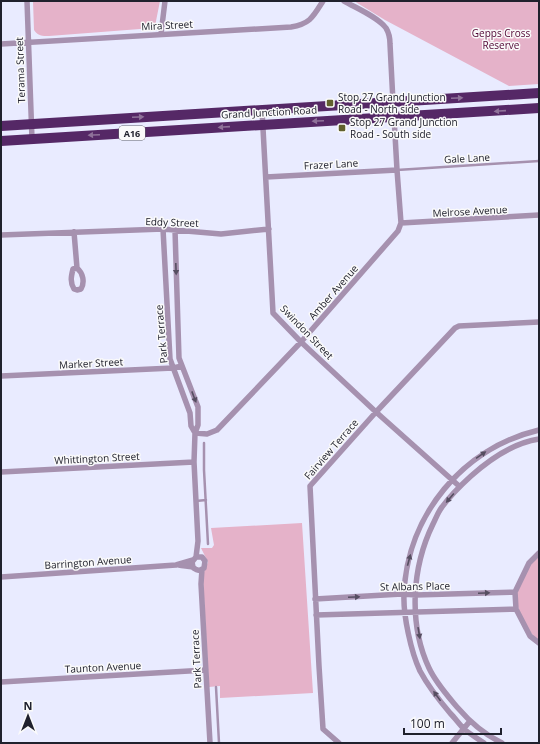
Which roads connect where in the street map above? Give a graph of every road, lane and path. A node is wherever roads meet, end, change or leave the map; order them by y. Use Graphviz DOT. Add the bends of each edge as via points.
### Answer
graph roads {
  1 [pos="27,1"];
  2 [pos="165,1"];
  3 [pos="323,1"];
  4 [pos="344,1"];
  5 [pos="161,34"];
  6 [pos="28,42"];
  7 [pos="1,44"];
  8 [pos="539,93"];
  9 [pos="393,102"];
  10 [pos="539,108"];
  11 [pos="262,110"];
  12 [pos="394,117"];
  13 [pos="32,124"];
  14 [pos="263,124"];
  15 [pos="1,126"];
  16 [pos="32,139"];
  17 [pos="1,141"];
  18 [pos="539,162"];
  19 [pos="397,170"];
  20 [pos="266,177"];
  21 [pos="539,215"];
  22 [pos="401,224"];
  23 [pos="163,229"];
  24 [pos="269,229"];
  25 [pos="175,230"];
  26 [pos="74,232"];
  27 [pos="1,235"];
  28 [pos="77,268"];
  29 [pos="539,322"];
  30 [pos="301,342"];
  31 [pos="182,366"];
  32 [pos="173,368"];
  33 [pos="1,376"];
  34 [pos="376,412"];
  35 [pos="539,430"];
  36 [pos="195,433"];
  37 [pos="539,439"];
  38 [pos="204,443"];
  39 [pos="194,462"];
  40 [pos="1,472"];
  41 [pos="452,479"];
  42 [pos="459,486"];
  43 [pos="196,500"];
  44 [pos="206,500"];
  45 [pos="208,544"];
  46 [pos="539,553"];
  47 [pos="197,558"];
  48 [pos="176,564"];
  49 [pos="197,569"];
  50 [pos="1,577"];
  51 [pos="515,592"];
  52 [pos="404,594"];
  53 [pos="416,595"];
  54 [pos="315,599"];
  55 [pos="516,609"];
  56 [pos="416,611"];
  57 [pos="404,612"];
  58 [pos="316,615"];
  59 [pos="539,643"];
  60 [pos="206,670"];
  61 [pos="1,682"];
  62 [pos="216,687"];
  63 [pos="208,708"];
  64 [pos="217,708"];
  65 [pos="470,721"];
  66 [pos="464,729"];
  67 [pos="210,743"];
  68 [pos="219,743"];
  69 [pos="339,743"];
  70 [pos="452,743"];
  71 [pos="484,743"];
  72 [pos="502,743"];
  1 -- 6 [label="street, Terama Street"];
  2 -- 5 [label="street"];
  3 -- 5 [label="street, Mira Street" via="312,19 302,25"];
  4 -- 9 [label="street" via="379,22 390,36"];
  5 -- 6 [label="street, Mira Street"];
  6 -- 7 [label="street, Mira Street"];
  6 -- 13 [label="street, Terama Street"];
  9 -- 8 [label="highway, Grand Junction Road / A16, one-way"];
  9 -- 11 [label="highway, Grand Junction Road / A16"];
  10 -- 12 [label="highway, Grand Junction Road / A16, one-way"];
  13 -- 11 [label="highway, Grand Junction Road / A16, one-way"];
  11 -- 14 [label="street, Swindon Street"];
  12 -- 14 [label="highway, Grand Junction Road / A16, one-way"];
  12 -- 19 [label="street"];
  13 -- 15 [label="highway, Grand Junction Road / A16"];
  13 -- 16 [label="street, Terama Street"];
  14 -- 16 [label="highway, Grand Junction Road / A16, one-way"];
  14 -- 20 [label="street, Swindon Street"];
  16 -- 17 [label="highway, Grand Junction Road / A16"];
  18 -- 19 [label="lane, Gale Lane"];
  19 -- 20 [label="street, Frazer Lane"];
  19 -- 22 [label="street"];
  20 -- 24 [label="street, Swindon Street"];
  21 -- 22 [label="street, Melrose Avenue"];
  22 -- 30 [label="street, Amber Avenue" via="398,231"];
  23 -- 25 [label="street, Eddy Street"];
  23 -- 26 [label="street, Eddy Street"];
  23 -- 32 [label="street, Park Terrace" via="170,360"];
  24 -- 25 [label="street, Eddy Street" via="220,234"];
  24 -- 30 [label="street, Swindon Street" via="273,312"];
  25 -- 31 [label="street, Park Terrace, one-way" via="179,358"];
  26 -- 27 [label="street, Eddy Street"];
  26 -- 28 [label="street"];
  29 -- 34 [label="street, Fairview Terrace" via="455,328"];
  30 -- 34 [label="street, Swindon Street"];
  30 -- 36 [label="street, Amber Avenue" via="217,430 207,434"];
  31 -- 32 [label="street, Marker Street"];
  31 -- 36 [label="street, Park Terrace, one-way" via="198,407 198,425"];
  32 -- 33 [label="street, Marker Street"];
  32 -- 36 [label="street, Park Terrace"];
  34 -- 41 [label="street, Swindon Street"];
  34 -- 54 [label="street, Fairview Terrace" via="310,486"];
  41 -- 35 [label="street, one-way" via="479,456 505,441"];
  36 -- 39 [label="street, Park Terrace"];
  37 -- 42 [label="street" via="509,448 484,463"];
  38 -- 44 [label="lane"];
  39 -- 40 [label="street, Whittington Street"];
  39 -- 43 [label="street, Park Terrace"];
  41 -- 42 [label="street, Swindon Street"];
  52 -- 41 [label="street, one-way" via="406,571 416,536 432,505"];
  42 -- 53 [label="street, one-way" via="441,508 426,539 417,573"];
  43 -- 44 [label="lane"];
  43 -- 47 [label="street, Park Terrace"];
  44 -- 45 [label="lane"];
  46 -- 51 [label="street" via="529,563"];
  47 -- 48 [label="street, Barrington Avenue"];
  47 -- 49 [label="street" via="192,562"];
  47 -- 49 [label="street" via="206,563"];
  48 -- 49 [label="street, Barrington Avenue"];
  48 -- 50 [label="street, Barrington Avenue"];
  49 -- 60 [label="street, Park Terrace" via="201,584"];
  53 -- 51 [label="street, St Albans Place, one-way"];
  51 -- 55 [label="street"];
  52 -- 53 [label="street, St Albans Place"];
  54 -- 52 [label="street, St Albans Place, one-way"];
  52 -- 57 [label="street"];
  53 -- 56 [label="street"];
  54 -- 58 [label="street, Fairview Terrace"];
  55 -- 56 [label="street"];
  55 -- 59 [label="street" via="530,636"];
  56 -- 57 [label="street"];
  56 -- 65 [label="street, one-way" via="419,638 429,667 444,692"];
  57 -- 58 [label="street"];
  66 -- 57 [label="street, one-way" via="437,697 420,670"];
  58 -- 69 [label="street, Fairview Terrace" via="323,729"];
  60 -- 61 [label="street, Taunton Avenue"];
  60 -- 63 [label="street, Park Terrace"];
  62 -- 64 [label="lane, Park Terrace"];
  63 -- 64 [label="lane"];
  63 -- 67 [label="street, Park Terrace"];
  64 -- 68 [label="lane, Park Terrace"];
  65 -- 66 [label="street"];
  65 -- 72 [label="street"];
  66 -- 70 [label="street"];
  66 -- 71 [label="street"];
}
